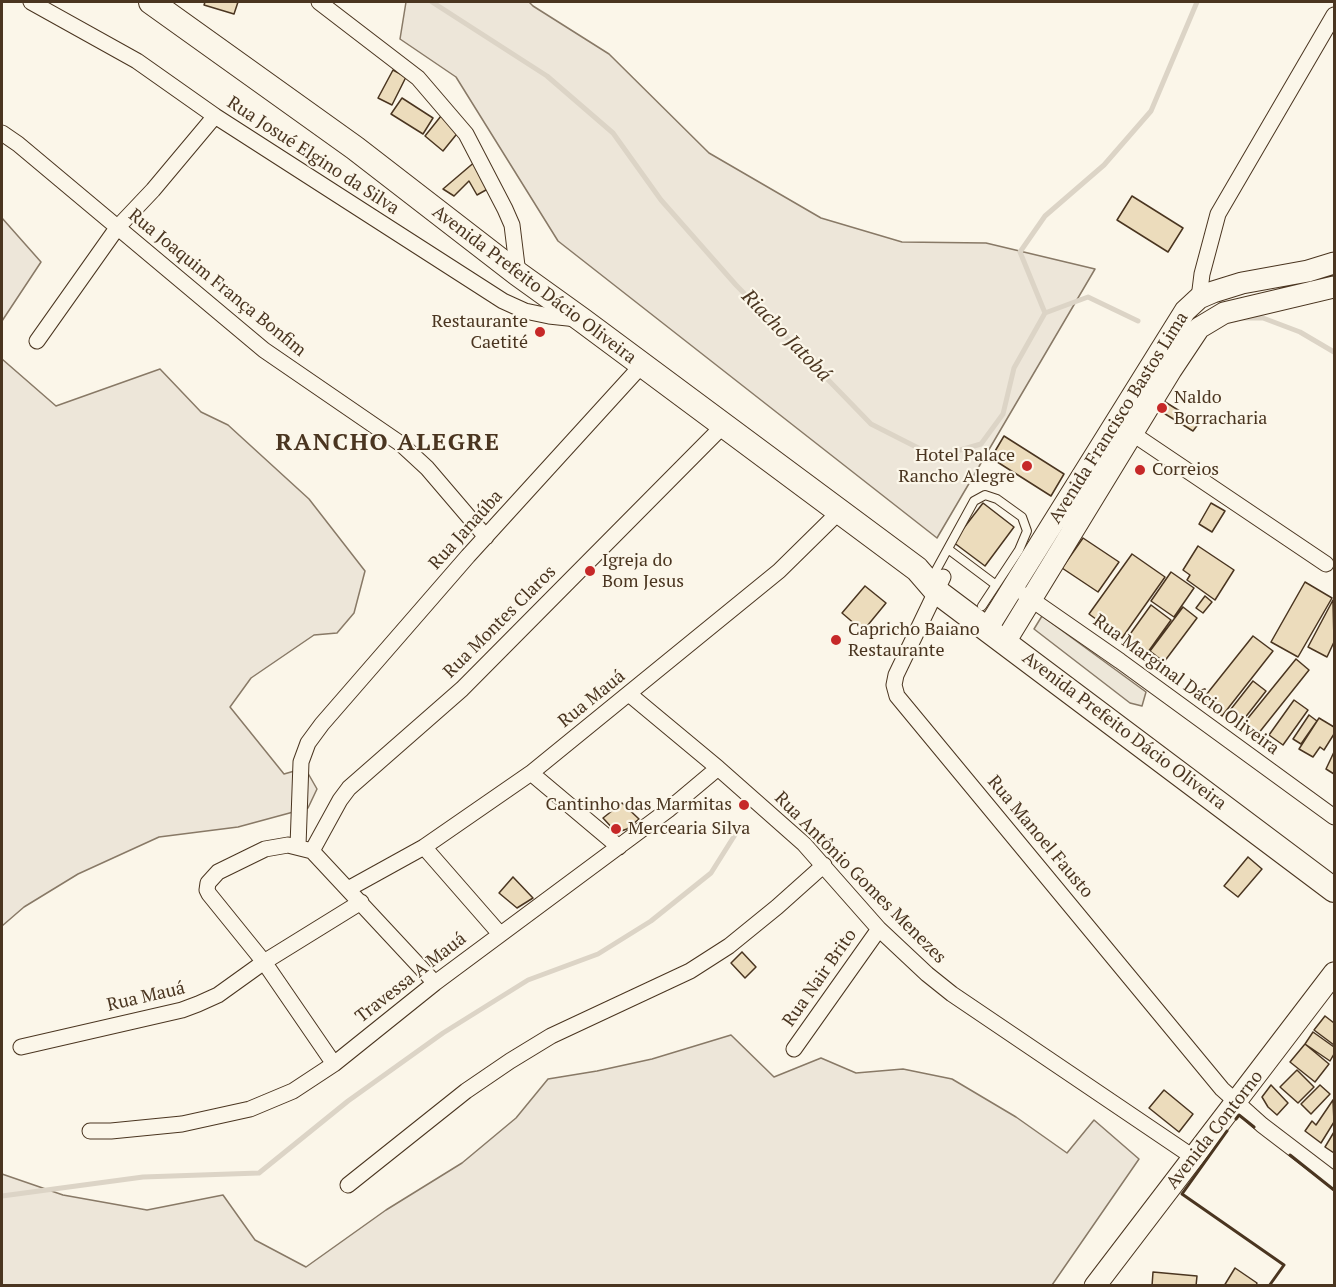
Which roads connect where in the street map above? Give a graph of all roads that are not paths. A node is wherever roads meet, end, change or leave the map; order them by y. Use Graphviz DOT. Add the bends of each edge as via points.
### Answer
graph roads {
  1 [pos="32,2"];
  2 [pos="151,2"];
  3 [pos="319,2"];
  4 [pos="1335,15"];
  5 [pos="215,116"];
  6 [pos="2,133"];
  7 [pos="117,228"];
  8 [pos="1335,263"];
  9 [pos="518,274"];
  10 [pos="1335,287"];
  11 [pos="1199,313"];
  12 [pos="582,320"];
  13 [pos="37,341"];
  14 [pos="642,365"];
  15 [pos="724,425"];
  16 [pos="1133,434"];
  17 [pos="1101,444"];
  18 [pos="1120,454"];
  19 [pos="840,512"];
  20 [pos="486,537"];
  21 [pos="948,549"];
  22 [pos="1326,564"];
  23 [pos="933,578"];
  24 [pos="1013,590"];
  25 [pos="997,624"];
  26 [pos="629,694"];
  27 [pos="718,768"];
  28 [pos="531,773"];
  29 [pos="1335,817"];
  30 [pos="424,847"];
  31 [pos="619,847"];
  32 [pos="305,849"];
  33 [pos="824,865"];
  34 [pos="1335,868"];
  35 [pos="348,888"];
  36 [pos="1335,890"];
  37 [pos="361,902"];
  38 [pos="879,929"];
  39 [pos="500,934"];
  40 [pos="264,962"];
  41 [pos="1335,974"];
  42 [pos="435,983"];
  43 [pos="21,1047"];
  44 [pos="794,1049"];
  45 [pos="334,1064"];
  46 [pos="1237,1102"];
  47 [pos="90,1131"];
  48 [pos="1193,1157"];
  49 [pos="1335,1180"];
  50 [pos="348,1185"];
  51 [pos="1095,1286"];
  1 -- 5 [label="street, Rua Josué Elgino da Silva" via="136,61"];
  2 -- 9 [label="main road, Avenida Prefeito Dácio Oliveira" via="355,148"];
  3 -- 9 [label="street" via="418,78 466,134 512,225"];
  4 -- 11 [label="street" via="1225,200 1212,230 1202,274"];
  5 -- 7 [label="street"];
  5 -- 12 [label="street, Rua Josué Elgino da Silva" via="503,301 525,311"];
  6 -- 7 [label="street, Rua Joaquim França Bonfim"];
  7 -- 13 [label="street"];
  7 -- 20 [label="street, Rua Joaquim França Bonfim" via="264,350 401,444 427,468"];
  8 -- 11 [label="street, Avenida Francisco Bastos Lima" via="1213,292"];
  9 -- 12 [label="main road, Avenida Prefeito Dácio Oliveira"];
  10 -- 11 [label="street, Avenida Francisco Bastos Lima" via="1231,311 1211,320"];
  11 -- 16 [label="street, Avenida Francisco Bastos Lima" via="1177,361"];
  11 -- 17 [label="street, Avenida Francisco Bastos Lima" via="1178,321"];
  12 -- 14 [label="main road, Avenida Prefeito Dácio Oliveira"];
  14 -- 15 [label="main road, Avenida Prefeito Dácio Oliveira"];
  14 -- 20 [label="street, Rua Janaúba"];
  15 -- 19 [label="main road, Avenida Prefeito Dácio Oliveira"];
  15 -- 32 [label="street, Rua Montes Claros" via="462,689 349,788"];
  16 -- 18 [label="street, Avenida Francisco Bastos Lima"];
  16 -- 22 [label="street"];
  17 -- 18 [label="street"];
  17 -- 24 [label="street, Avenida Francisco Bastos Lima"];
  18 -- 24 [label="street, Avenida Francisco Bastos Lima"];
  19 -- 23 [label="main road, Avenida Prefeito Dácio Oliveira"];
  19 -- 26 [label="street, Rua Mauá" via="779,571"];
  20 -- 32 [label="street, Rua Janaúba" via="308,743 301,762"];
  21 -- 23 [label="lane"];
  21 -- 24 [label="lane"];
  21 -- 24 [label="lane" via="974,501 986,495 998,499 1022,517 1027,531 1019,550"];
  23 -- 25 [label="main road, Avenida Prefeito Dácio Oliveira"];
  23 -- 46 [label="street, Rua Manoel Fausto" via="896,675 897,696 1222,1089"];
  24 -- 25 [label="street, Avenida Francisco Bastos Lima"];
  24 -- 25 [label="lane"];
  24 -- 29 [label="street, Rua Marginal Dácio Oliveira" via="1120,661"];
  25 -- 34 [label="main road, Avenida Prefeito Dácio Oliveira"];
  25 -- 36 [label="main road, Avenida Prefeito Dácio Oliveira"];
  26 -- 27 [label="street, Rua Antônio Gomes Menezes"];
  26 -- 28 [label="street, Rua Mauá"];
  27 -- 31 [label="street, Travessa A Mauá"];
  27 -- 33 [label="street, Rua Antônio Gomes Menezes"];
  28 -- 30 [label="street, Rua Mauá"];
  28 -- 31 [label="street"];
  30 -- 35 [label="street, Rua Mauá"];
  30 -- 39 [label="street"];
  31 -- 39 [label="street, Travessa A Mauá"];
  32 -- 35 [label="street"];
  32 -- 40 [label="street" via="288,845 265,849 218,872 208,883 207,890 214,901"];
  33 -- 38 [label="street, Rua Antônio Gomes Menezes"];
  33 -- 50 [label="street" via="729,946 681,976 551,1036 510,1061"];
  35 -- 37 [label="street"];
  37 -- 40 [label="street, Rua Mauá"];
  37 -- 42 [label="street"];
  38 -- 44 [label="street, Rua Nair Brito"];
  38 -- 48 [label="street, Rua Antônio Gomes Menezes" via="952,994"];
  39 -- 42 [label="street, Travessa A Mauá"];
  40 -- 43 [label="street, Rua Mauá" via="218,995 190,1007"];
  40 -- 45 [label="street"];
  41 -- 46 [label="street, Avenida Contorno"];
  42 -- 45 [label="street, Travessa A Mauá"];
  45 -- 47 [label="street, Travessa A Mauá" via="293,1091 250,1109 182,1124"];
  46 -- 48 [label="street, Avenida Contorno"];
  46 -- 49 [label="street, Rua Manoel Fausto"];
  48 -- 51 [label="street, Avenida Contorno"];
}
